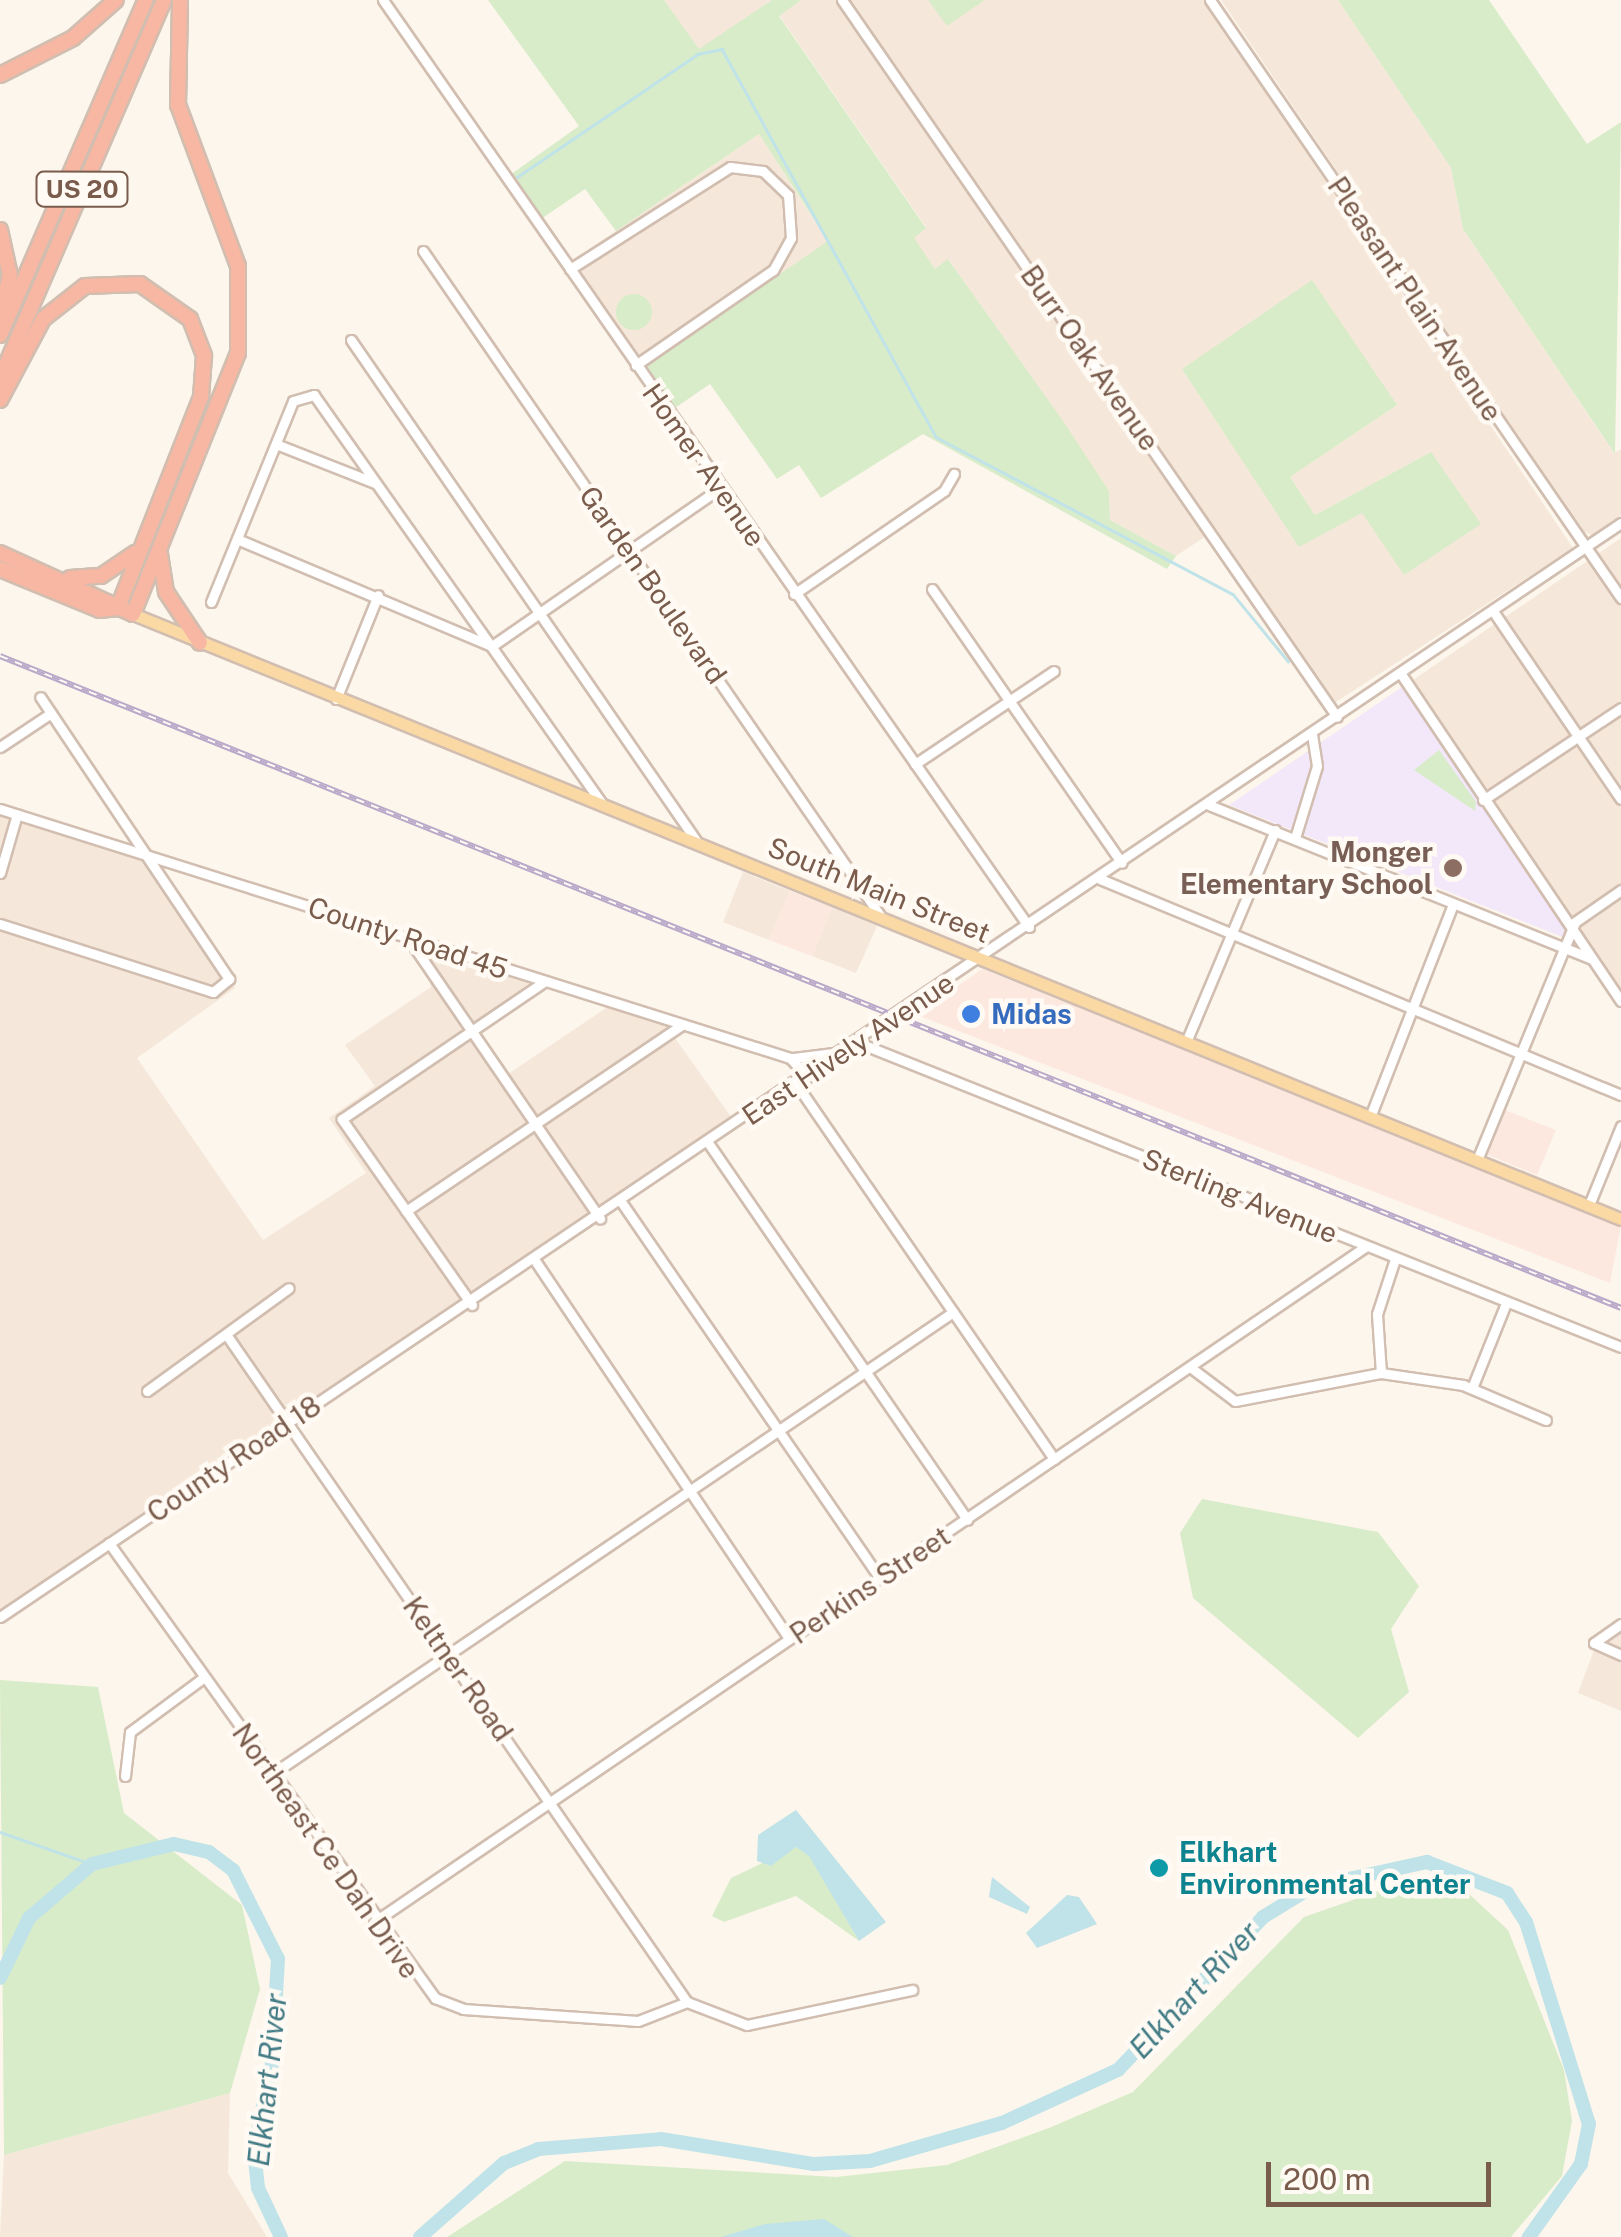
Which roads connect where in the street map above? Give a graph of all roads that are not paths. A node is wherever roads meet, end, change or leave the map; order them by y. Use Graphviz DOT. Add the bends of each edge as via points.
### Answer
graph roads {
  1 [pos="116,0"];
  2 [pos="146,0"];
  3 [pos="164,0"];
  4 [pos="180,0"];
  5 [pos="383,0"];
  6 [pos="842,0"];
  7 [pos="1210,0"];
  8 [pos="0,75"];
  9 [pos="0,230"];
  10 [pos="423,252"];
  11 [pos="570,269"];
  12 [pos="0,315"];
  13 [pos="0,336"];
  14 [pos="351,340"];
  15 [pos="636,365"];
  16 [pos="0,379"];
  17 [pos="0,400"];
  18 [pos="276,444"];
  19 [pos="954,474"];
  20 [pos="378,484"];
  21 [pos="720,488"];
  22 [pos="1621,524"];
  23 [pos="236,539"];
  24 [pos="160,544"];
  25 [pos="142,545"];
  26 [pos="1586,547"];
  27 [pos="630,551"];
  28 [pos="0,554"];
  29 [pos="0,569"];
  30 [pos="47,573"];
  31 [pos="932,589"];
  32 [pos="794,594"];
  33 [pos="378,595"];
  34 [pos="1621,598"];
  35 [pos="211,602"];
  36 [pos="1493,610"];
  37 [pos="125,611"];
  38 [pos="540,613"];
  39 [pos="200,643"];
  40 [pos="492,646"];
  41 [pos="1054,671"];
  42 [pos="1400,674"];
  43 [pos="40,697"];
  44 [pos="336,699"];
  45 [pos="1010,700"];
  46 [pos="1621,708"];
  47 [pos="52,713"];
  48 [pos="1337,717"];
  49 [pos="1312,734"];
  50 [pos="1578,736"];
  51 [pos="0,747"];
  52 [pos="914,764"];
  53 [pos="1621,799"];
  54 [pos="1484,800"];
  55 [pos="1209,804"];
  56 [pos="604,807"];
  57 [pos="0,809"];
  58 [pos="17,814"];
  59 [pos="1275,830"];
  60 [pos="1294,838"];
  61 [pos="697,842"];
  62 [pos="153,856"];
  63 [pos="1122,863"];
  64 [pos="0,874"];
  65 [pos="1100,878"];
  66 [pos="1621,890"];
  67 [pos="1453,904"];
  68 [pos="882,919"];
  69 [pos="0,924"];
  70 [pos="1029,927"];
  71 [pos="1572,929"];
  72 [pos="1232,936"];
  73 [pos="408,938"];
  74 [pos="1564,949"];
  75 [pos="981,959"];
  76 [pos="1592,959"];
  77 [pos="545,981"];
  78 [pos="1621,1001"];
  79 [pos="1409,1008"];
  80 [pos="682,1026"];
  81 [pos="470,1031"];
  82 [pos="859,1042"];
  83 [pos="1186,1042"];
  84 [pos="846,1051"];
  85 [pos="1520,1053"];
  86 [pos="790,1058"];
  87 [pos="808,1076"];
  88 [pos="796,1085"];
  89 [pos="1621,1094"];
  90 [pos="1370,1117"];
  91 [pos="534,1124"];
  92 [pos="1621,1126"];
  93 [pos="709,1144"];
  94 [pos="1477,1160"];
  95 [pos="622,1204"];
  96 [pos="1589,1206"];
  97 [pos="406,1211"];
  98 [pos="600,1218"];
  99 [pos="1621,1218"];
  100 [pos="1366,1247"];
  101 [pos="1395,1260"];
  102 [pos="536,1262"];
  103 [pos="289,1288"];
  104 [pos="1506,1303"];
  105 [pos="472,1304"];
  106 [pos="953,1312"];
  107 [pos="228,1338"];
  108 [pos="1621,1347"];
  109 [pos="1190,1367"];
  110 [pos="865,1372"];
  111 [pos="1381,1373"];
  112 [pos="1472,1388"];
  113 [pos="147,1391"];
  114 [pos="1546,1420"];
  115 [pos="286,1424"];
  116 [pos="778,1431"];
  117 [pos="1054,1459"];
  118 [pos="691,1491"];
  119 [pos="967,1520"];
  120 [pos="110,1543"];
  121 [pos="880,1578"];
  122 [pos="0,1617"];
  123 [pos="1621,1624"];
  124 [pos="789,1639"];
  125 [pos="448,1655"];
  126 [pos="1621,1655"];
  127 [pos="203,1678"];
  128 [pos="272,1774"];
  129 [pos="125,1776"];
  130 [pos="550,1802"];
  131 [pos="374,1922"];
  132 [pos="912,1990"];
  133 [pos="687,2002"];
  1 -- 8 [label="highway" via="73,38"];
  2 -- 13 [label="highway, US 20"];
  3 -- 16 [label="highway, US 20"];
  4 -- 24 [label="highway" via="178,104 238,266 244,308 238,353"];
  5 -- 11 [label="street, Homer Avenue"];
  6 -- 48 [label="street, Burr Oak Avenue"];
  7 -- 26 [label="street, Pleasant Plain Avenue"];
  9 -- 12 [label="highway" via="10,275"];
  10 -- 27 [label="street, Garden Boulevard"];
  11 -- 15 [label="street, Homer Avenue"];
  11 -- 15 [label="street" via="712,174 746,166 781,185 794,222 773,270"];
  14 -- 38 [label="street"];
  15 -- 21 [label="street, Homer Avenue"];
  17 -- 25 [label="highway" via="43,319 70,293 122,281 176,303 199,338 205,377"];
  18 -- 20 [label="street"];
  18 -- 20 [label="street" via="294,401 307,392"];
  18 -- 23 [label="street"];
  19 -- 32 [label="street" via="944,491"];
  20 -- 40 [label="street"];
  21 -- 27 [label="street"];
  21 -- 32 [label="street, Homer Avenue"];
  22 -- 26 [label="street, East Hively Avenue"];
  23 -- 33 [label="street"];
  23 -- 35 [label="street"];
  24 -- 37 [label="highway"];
  24 -- 39 [label="highway" via="166,592"];
  25 -- 30 [label="highway" via="101,576"];
  25 -- 37 [label="highway"];
  26 -- 34 [label="street, Pleasant Plain Avenue"];
  26 -- 36 [label="street, East Hively Avenue"];
  27 -- 38 [label="street"];
  27 -- 68 [label="street, Garden Boulevard"];
  28 -- 30 [label="highway, South Main Street"];
  29 -- 37 [label="highway, South Main Street" via="100,610"];
  30 -- 37 [label="highway, South Main Street"];
  31 -- 45 [label="street"];
  32 -- 52 [label="street, Homer Avenue"];
  33 -- 40 [label="street"];
  33 -- 44 [label="street"];
  36 -- 42 [label="street, East Hively Avenue"];
  36 -- 50 [label="street"];
  37 -- 39 [label="main road, South Main Street"];
  38 -- 40 [label="street"];
  38 -- 61 [label="street"];
  39 -- 44 [label="main road, South Main Street"];
  40 -- 56 [label="street"];
  41 -- 45 [label="street"];
  42 -- 48 [label="street, East Hively Avenue"];
  42 -- 54 [label="street"];
  43 -- 47 [label="street"];
  44 -- 56 [label="main road, South Main Street"];
  45 -- 52 [label="street"];
  45 -- 63 [label="street"];
  46 -- 50 [label="street"];
  47 -- 51 [label="street"];
  47 -- 62 [label="street"];
  48 -- 49 [label="street, East Hively Avenue"];
  49 -- 55 [label="street, East Hively Avenue"];
  49 -- 60 [label="street" via="1317,766"];
  50 -- 53 [label="street"];
  50 -- 54 [label="street"];
  52 -- 70 [label="street, Homer Avenue"];
  54 -- 71 [label="street"];
  55 -- 59 [label="street"];
  55 -- 63 [label="street, East Hively Avenue"];
  56 -- 61 [label="main road, South Main Street"];
  57 -- 58 [label="street, County Road 45"];
  58 -- 62 [label="street, County Road 45"];
  58 -- 64 [label="street"];
  59 -- 60 [label="street"];
  59 -- 72 [label="street"];
  60 -- 67 [label="street"];
  61 -- 68 [label="main road, South Main Street"];
  62 -- 69 [label="street" via="229,979 213,992"];
  62 -- 73 [label="street, County Road 45"];
  63 -- 65 [label="street, East Hively Avenue"];
  65 -- 70 [label="street, East Hively Avenue"];
  65 -- 72 [label="street"];
  66 -- 71 [label="street"];
  67 -- 74 [label="street"];
  67 -- 79 [label="street"];
  68 -- 75 [label="main road, South Main Street"];
  70 -- 75 [label="street, East Hively Avenue"];
  71 -- 74 [label="street"];
  71 -- 76 [label="street"];
  72 -- 79 [label="street"];
  72 -- 83 [label="street"];
  73 -- 77 [label="street, County Road 45"];
  73 -- 81 [label="street"];
  74 -- 76 [label="street"];
  74 -- 85 [label="street"];
  75 -- 82 [label="street, East Hively Avenue"];
  75 -- 83 [label="main road, South Main Street"];
  76 -- 78 [label="street"];
  77 -- 80 [label="street, County Road 45"];
  77 -- 81 [label="street"];
  79 -- 85 [label="street"];
  79 -- 90 [label="street"];
  80 -- 86 [label="street, County Road 45"];
  80 -- 91 [label="street"];
  81 -- 91 [label="street"];
  81 -- 97 [label="street" via="342,1119"];
  82 -- 84 [label="street, East Hively Avenue"];
  82 -- 100 [label="street, Sterling Avenue"];
  83 -- 90 [label="main road, South Main Street"];
  84 -- 86 [label="street"];
  84 -- 87 [label="street, East Hively Avenue"];
  85 -- 89 [label="street"];
  85 -- 94 [label="street"];
  86 -- 87 [label="street, County Road 45"];
  87 -- 88 [label="street, East Hively Avenue"];
  88 -- 93 [label="street, East Hively Avenue"];
  88 -- 106 [label="street"];
  90 -- 94 [label="main road, South Main Street"];
  91 -- 97 [label="street"];
  91 -- 98 [label="street"];
  92 -- 96 [label="street"];
  93 -- 95 [label="street, East Hively Avenue"];
  93 -- 110 [label="street"];
  94 -- 96 [label="main road, South Main Street"];
  95 -- 98 [label="street, East Hively Avenue"];
  95 -- 116 [label="street"];
  96 -- 99 [label="main road, South Main Street"];
  97 -- 105 [label="street"];
  98 -- 102 [label="street, East Hively Avenue"];
  100 -- 101 [label="street, Sterling Avenue"];
  100 -- 109 [label="street, Perkins Street"];
  101 -- 104 [label="street, Sterling Avenue"];
  101 -- 111 [label="street" via="1378,1314"];
  102 -- 105 [label="street, East Hively Avenue"];
  102 -- 118 [label="street"];
  103 -- 107 [label="street"];
  104 -- 108 [label="street, Sterling Avenue"];
  104 -- 112 [label="street"];
  105 -- 115 [label="street, County Road 18"];
  106 -- 110 [label="street"];
  106 -- 117 [label="street"];
  107 -- 113 [label="street"];
  107 -- 115 [label="street, Keltner Road"];
  109 -- 111 [label="street" via="1236,1401"];
  109 -- 117 [label="street, Perkins Street"];
  110 -- 116 [label="street"];
  110 -- 119 [label="street"];
  111 -- 112 [label="street"];
  112 -- 114 [label="street"];
  115 -- 120 [label="street, County Road 18"];
  115 -- 125 [label="street, Keltner Road"];
  116 -- 118 [label="street"];
  116 -- 121 [label="street"];
  117 -- 119 [label="street, Perkins Street"];
  118 -- 124 [label="street"];
  118 -- 125 [label="street"];
  119 -- 121 [label="street, Perkins Street"];
  120 -- 122 [label="street, County Road 18"];
  120 -- 127 [label="street, Northeast Ce Dah Drive"];
  121 -- 124 [label="street, Perkins Street"];
  123 -- 126 [label="street" via="1594,1643"];
  124 -- 130 [label="street, Perkins Street"];
  125 -- 128 [label="street"];
  125 -- 130 [label="street, Keltner Road"];
  127 -- 128 [label="street, Northeast Ce Dah Drive"];
  127 -- 129 [label="street" via="130,1732"];
  128 -- 131 [label="street, Northeast Ce Dah Drive"];
  130 -- 131 [label="street, Perkins Street"];
  130 -- 133 [label="street, Keltner Road"];
  131 -- 133 [label="street, Northeast Ce Dah Drive" via="417,1983 463,2009 638,2021"];
  132 -- 133 [label="street" via="746,2025"];
}
